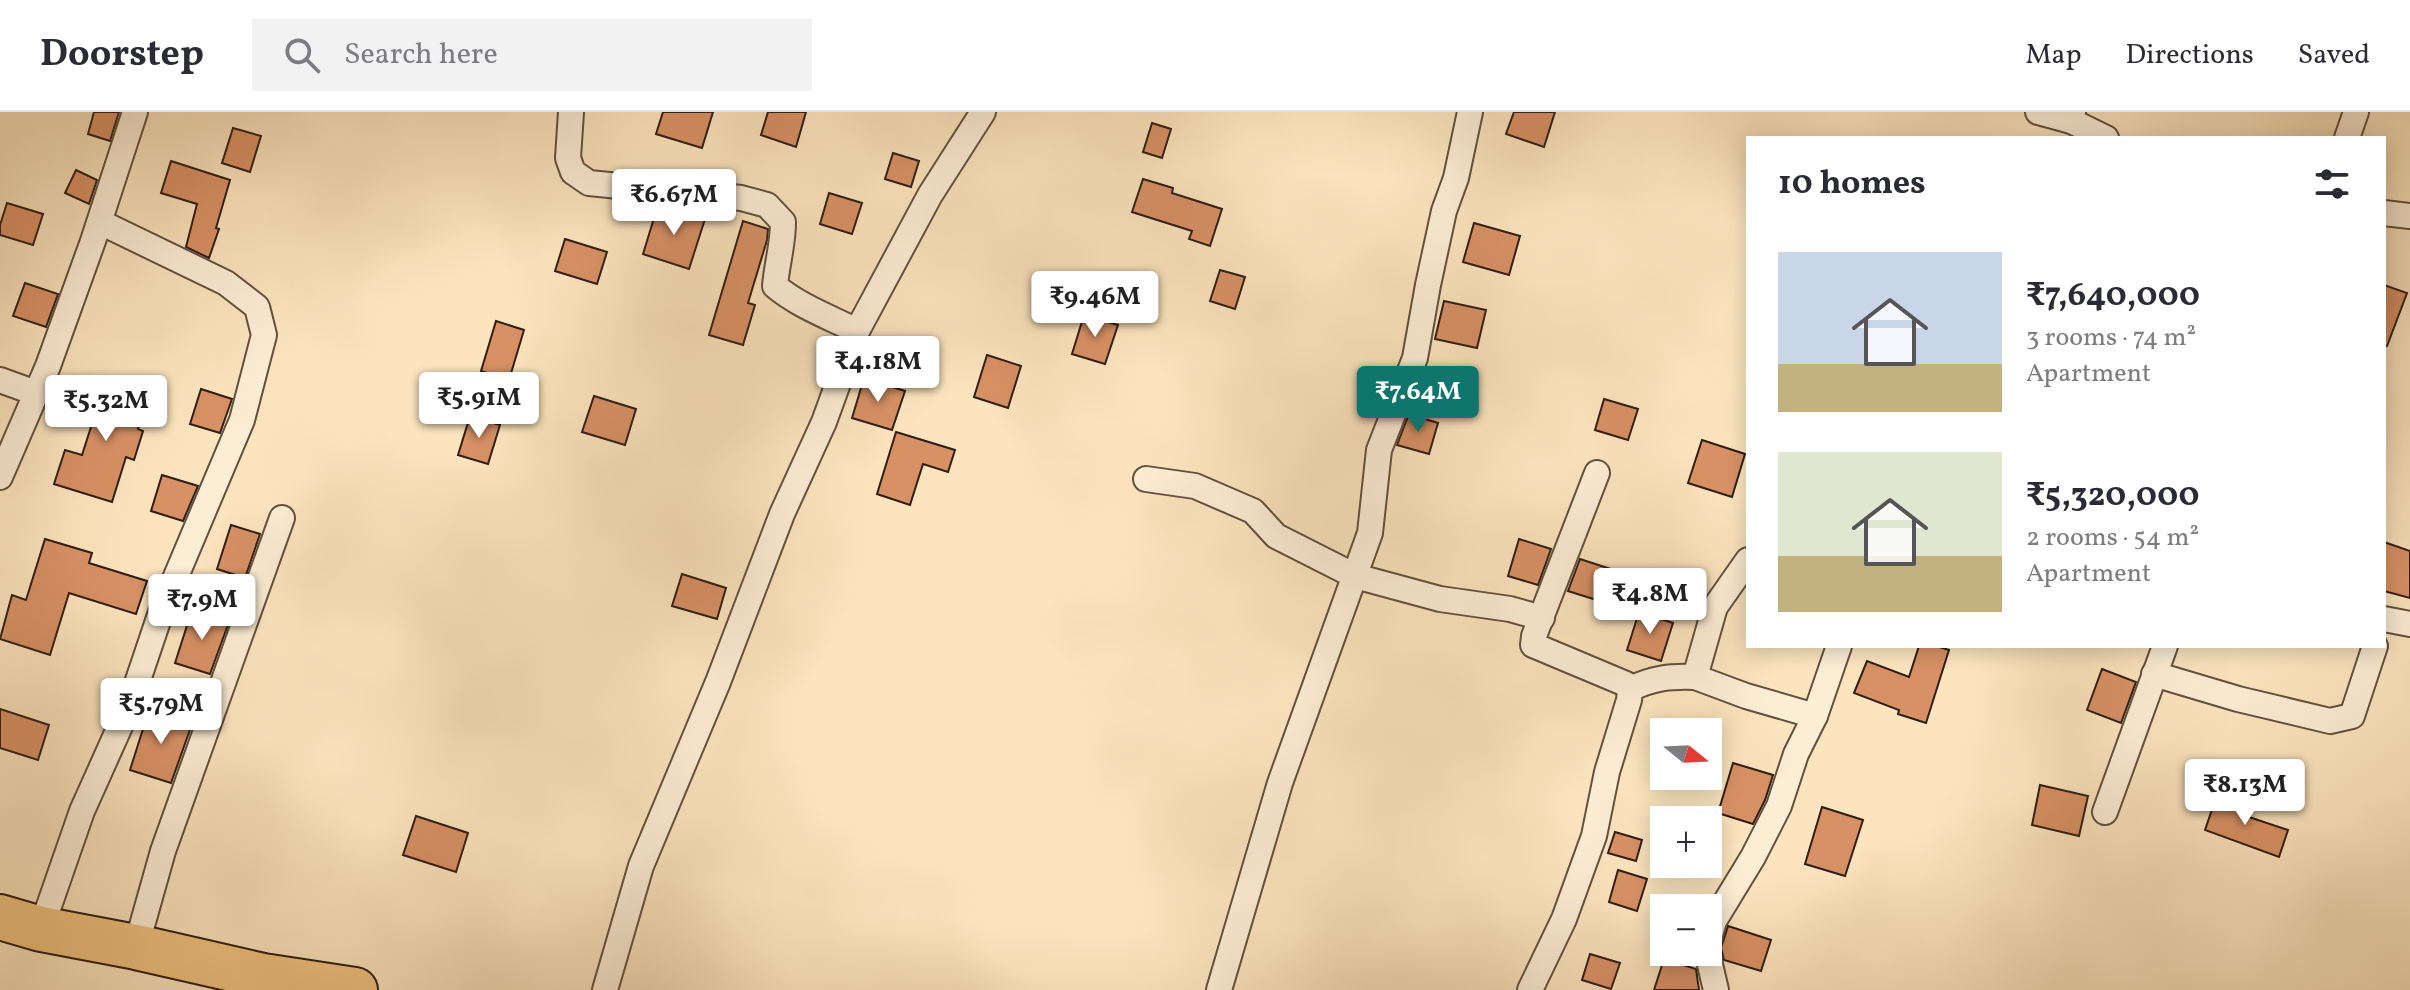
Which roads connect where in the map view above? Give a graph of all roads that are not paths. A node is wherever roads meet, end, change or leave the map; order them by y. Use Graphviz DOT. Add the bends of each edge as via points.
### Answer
graph roads {
  1 [pos="135,112"];
  2 [pos="571,112"];
  3 [pos="983,112"];
  4 [pos="1470,112"];
  5 [pos="2038,112"];
  6 [pos="2356,112"];
  7 [pos="2072,117"];
  8 [pos="2103,136"];
  9 [pos="2348,136"];
  10 [pos="2386,213"];
  11 [pos="2410,216"];
  12 [pos="100,222"];
  13 [pos="857,331"];
  14 [pos="0,380"];
  15 [pos="36,393"];
  16 [pos="1597,473"];
  17 [pos="0,477"];
  18 [pos="1146,479"];
  19 [pos="282,518"];
  20 [pos="1746,563"];
  21 [pos="1355,576"];
  22 [pos="1542,618"];
  23 [pos="2386,619"];
  24 [pos="2410,624"];
  25 [pos="1838,648"];
  26 [pos="2164,648"];
  27 [pos="2374,648"];
  28 [pos="2154,674"];
  29 [pos="1695,677"];
  30 [pos="1630,689"];
  31 [pos="1815,716"];
  32 [pos="2105,812"];
  33 [pos="1722,908"];
  34 [pos="0,917"];
  35 [pos="41,929"];
  36 [pos="136,947"];
  37 [pos="1710,966"];
  38 [pos="355,990"];
  39 [pos="605,990"];
  40 [pos="1219,990"];
  41 [pos="1530,990"];
  42 [pos="1716,990"];
  1 -- 12 [label="street"];
  2 -- 13 [label="street" via="568,158 573,172 589,183 767,205 783,222 775,286 793,301"];
  3 -- 13 [label="street" via="930,195"];
  4 -- 21 [label="street" via="1415,358 1379,450 1370,533"];
  5 -- 7 [label="street"];
  6 -- 9 [label="street"];
  7 -- 8 [label="street"];
  10 -- 11 [label="street"];
  12 -- 15 [label="street"];
  12 -- 35 [label="street" via="226,283 257,307 264,335 242,420 82,811"];
  13 -- 39 [label="street" via="641,866"];
  14 -- 15 [label="street"];
  15 -- 17 [label="street"];
  16 -- 22 [label="street"];
  18 -- 21 [label="street" via="1195,486 1253,511 1276,536"];
  19 -- 36 [label="street" via="163,851"];
  20 -- 29 [label="street" via="1715,607"];
  21 -- 22 [label="street"];
  21 -- 40 [label="street" via="1280,783"];
  22 -- 30 [label="street" via="1533,645"];
  23 -- 24 [label="street"];
  25 -- 31 [label="street"];
  26 -- 28 [label="street"];
  27 -- 28 [label="street" via="2352,716 2330,721"];
  28 -- 32 [label="street"];
  29 -- 30 [label="street" via="1670,676"];
  29 -- 31 [label="street"];
  30 -- 41 [label="street" via="1594,836 1564,919"];
  31 -- 33 [label="street" via="1779,806"];
  34 -- 35 [label="highway"];
  35 -- 36 [label="highway"];
  36 -- 38 [label="highway"];
  37 -- 42 [label="street"];
}
